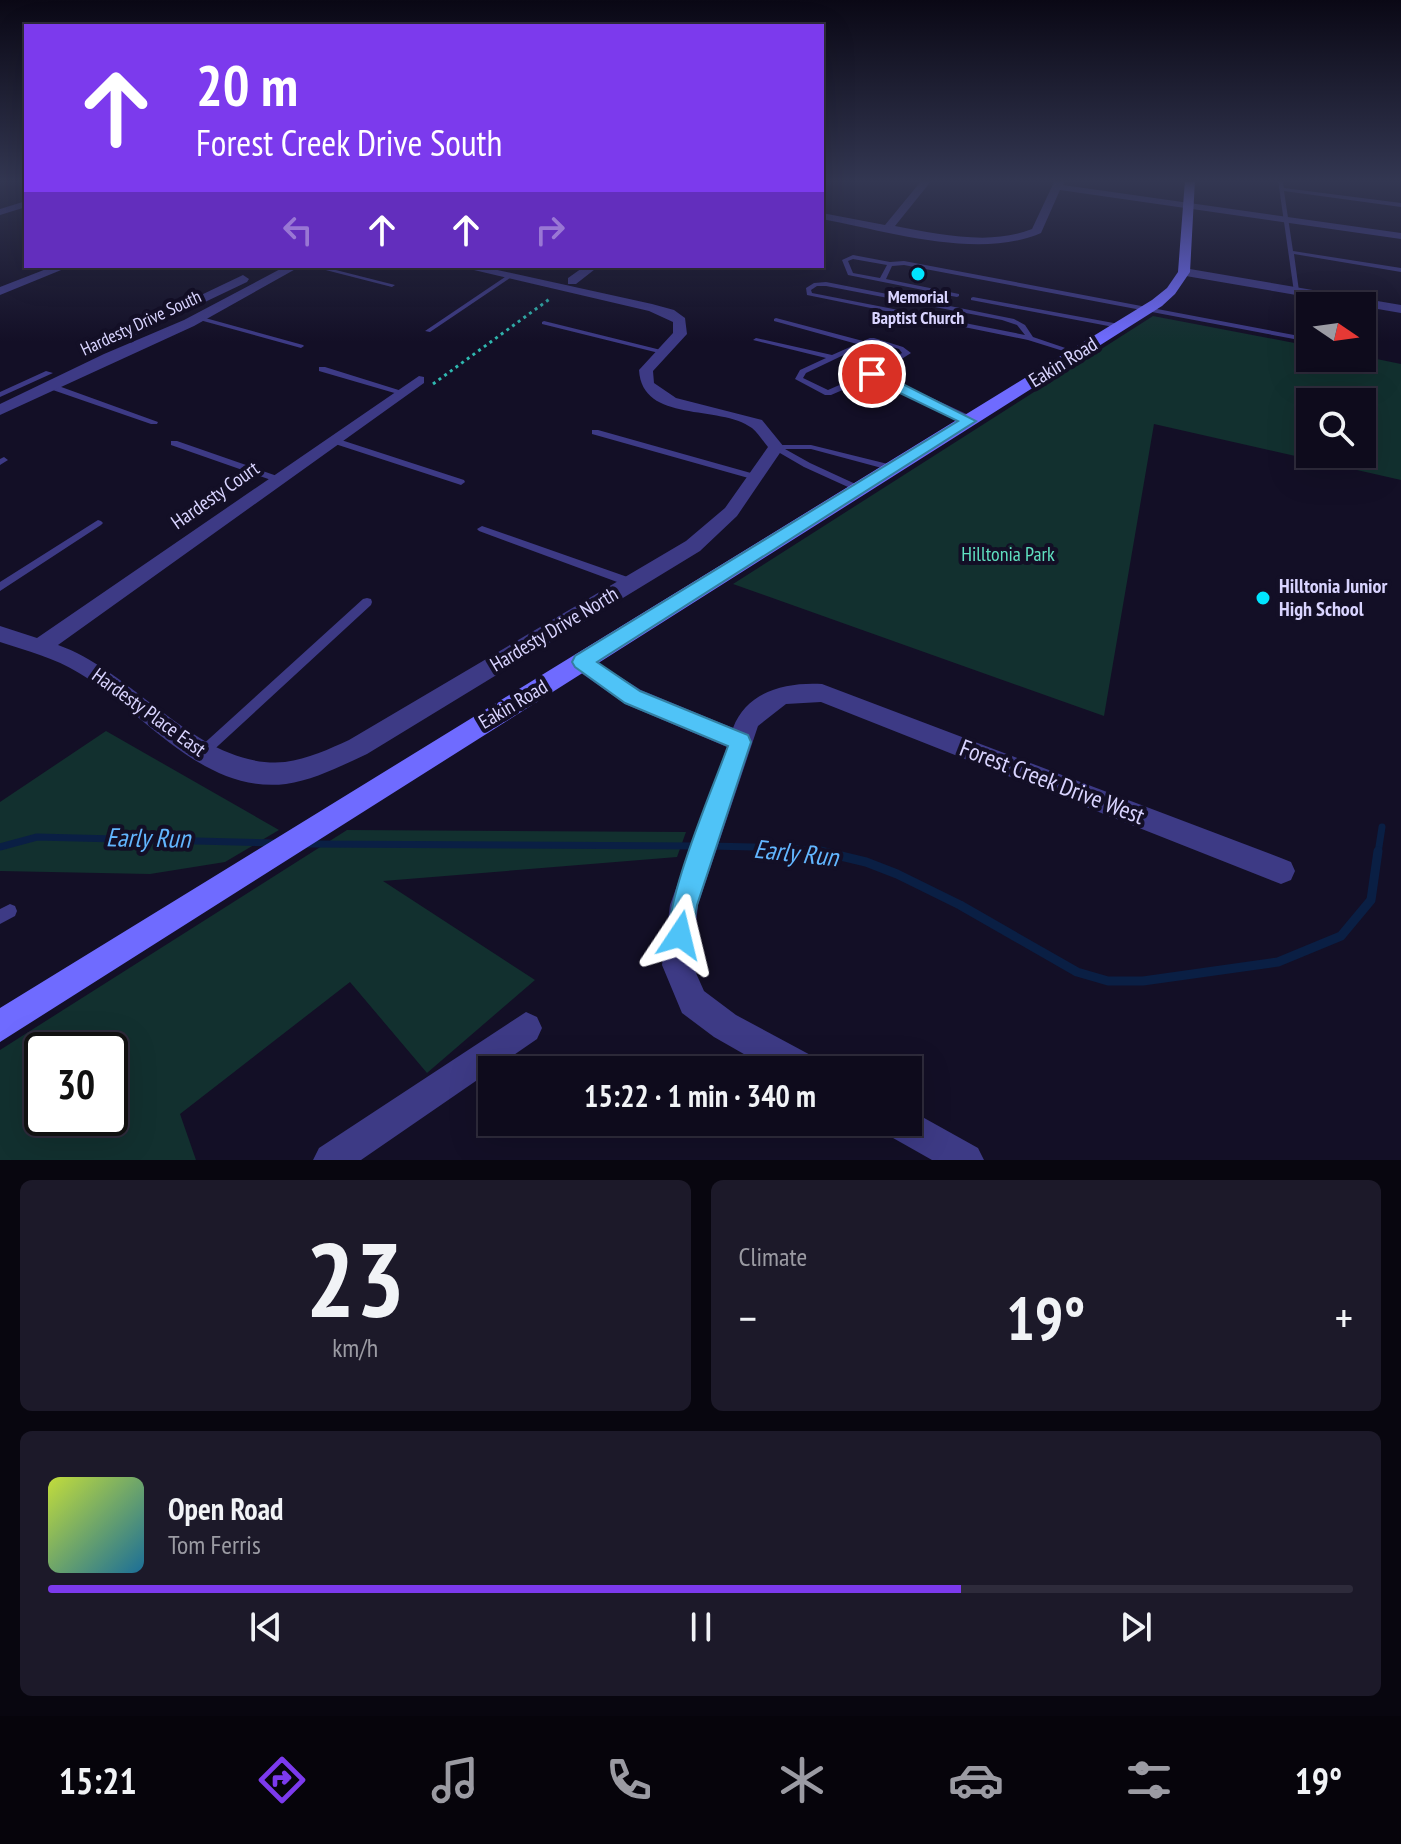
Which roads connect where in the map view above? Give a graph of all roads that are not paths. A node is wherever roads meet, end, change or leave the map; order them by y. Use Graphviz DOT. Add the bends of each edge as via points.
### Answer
graph roads {
  1 [pos="932,234"];
  2 [pos="1032,234"];
  3 [pos="1186,234"];
  4 [pos="1287,234"];
  5 [pos="1290,252"];
  6 [pos="890,264"];
  7 [pos="60,268"];
  8 [pos="265,268"];
  9 [pos="291,268"];
  10 [pos="321,268"];
  11 [pos="472,268"];
  12 [pos="590,268"];
  13 [pos="1401,270"];
  14 [pos="1184,272"];
  15 [pos="510,276"];
  16 [pos="882,281"];
  17 [pos="392,285"];
  18 [pos="569,285"];
  19 [pos="925,289"];
  20 [pos="0,291"];
  21 [pos="1296,291"];
  22 [pos="1300,292"];
  23 [pos="957,295"];
  24 [pos="973,299"];
  25 [pos="933,305"];
  26 [pos="1376,306"];
  27 [pos="1148,308"];
  28 [pos="1401,309"];
  29 [pos="198,318"];
  30 [pos="776,320"];
  31 [pos="544,323"];
  32 [pos="1119,326"];
  33 [pos="428,331"];
  34 [pos="120,337"];
  35 [pos="1296,337"];
  36 [pos="1030,338"];
  37 [pos="756,340"];
  38 [pos="863,343"];
  39 [pos="301,346"];
  40 [pos="663,352"];
  41 [pos="1076,353"];
  42 [pos="834,358"];
  43 [pos="322,369"];
  44 [pos="872,374"];
  45 [pos="49,380"];
  46 [pos="419,380"];
  47 [pos="401,392"];
  48 [pos="0,395"];
  49 [pos="0,410"];
  50 [pos="969,421"];
  51 [pos="154,422"];
  52 [pos="595,432"];
  53 [pos="332,440"];
  54 [pos="174,443"];
  55 [pos="776,447"];
  56 [pos="893,468"];
  57 [pos="755,477"];
  58 [pos="277,479"];
  59 [pos="461,482"];
  60 [pos="859,489"];
  61 [pos="98,523"];
  62 [pos="482,529"];
  63 [pos="632,583"];
  64 [pos="0,587"];
  65 [pos="367,602"];
  66 [pos="0,634"];
  67 [pos="38,648"];
  68 [pos="582,662"];
  69 [pos="740,742"];
  70 [pos="203,752"];
  71 [pos="300,772"];
  72 [pos="1281,871"];
  73 [pos="0,1026"];
  74 [pos="526,1028"];
  75 [pos="779,1056"];
  76 [pos="922,1135"];
  77 [pos="331,1160"];
  78 [pos="966,1160"];
  1 -- 2 [label="street" via="1001,242"];
  3 -- 14 [label="street"];
  4 -- 5 [label="lane"];
  5 -- 13 [label="lane"];
  5 -- 21 [label="lane"];
  6 -- 16 [label="lane"];
  6 -- 16 [label="lane" via="845,260 850,274"];
  6 -- 27 [label="lane"];
  7 -- 20 [label="street"];
  8 -- 34 [label="street"];
  9 -- 29 [label="street, Hardesty Drive South"];
  10 -- 17 [label="lane"];
  11 -- 15 [label="street"];
  12 -- 18 [label="street"];
  14 -- 21 [label="street"];
  14 -- 27 [label="street, Eakin Road" via="1171,291"];
  15 -- 18 [label="street"];
  15 -- 33 [label="lane"];
  16 -- 19 [label="lane"];
  18 -- 40 [label="street" via="669,313 682,328"];
  19 -- 23 [label="lane"];
  19 -- 25 [label="lane"];
  21 -- 22 [label="street"];
  24 -- 32 [label="lane"];
  25 -- 36 [label="lane" via="1017,322 1028,329"];
  25 -- 36 [label="lane" via="826,284 808,289 809,294"];
  26 -- 28 [label="street"];
  27 -- 32 [label="street, Eakin Road"];
  27 -- 35 [label="lane"];
  29 -- 39 [label="lane"];
  29 -- 45 [label="street, Hardesty Drive South"];
  30 -- 38 [label="lane"];
  31 -- 40 [label="lane"];
  32 -- 41 [label="street, Eakin Road"];
  36 -- 41 [label="lane"];
  37 -- 42 [label="lane"];
  38 -- 42 [label="lane"];
  38 -- 44 [label="lane" via="872,339 907,353"];
  40 -- 55 [label="street" via="646,370 649,389 666,399 756,423"];
  41 -- 50 [label="street, Eakin Road"];
  42 -- 44 [label="lane" via="799,379 828,393"];
  43 -- 47 [label="lane"];
  44 -- 50 [label="street"];
  45 -- 48 [label="lane"];
  45 -- 49 [label="street, Hardesty Drive South"];
  45 -- 51 [label="lane"];
  46 -- 47 [label="street, Hardesty Court"];
  47 -- 53 [label="street, Hardesty Court"];
  50 -- 56 [label="street, Eakin Road"];
  52 -- 57 [label="lane"];
  53 -- 58 [label="street, Hardesty Court"];
  53 -- 59 [label="lane"];
  54 -- 58 [label="lane"];
  55 -- 56 [label="lane" via="811,447"];
  55 -- 57 [label="street, Hardesty Drive North"];
  55 -- 60 [label="lane" via="800,466"];
  56 -- 60 [label="street, Eakin Road"];
  57 -- 63 [label="street, Hardesty Drive North" via="714,529"];
  58 -- 67 [label="street, Hardesty Court"];
  60 -- 68 [label="street, Eakin Road"];
  61 -- 64 [label="lane"];
  62 -- 63 [label="lane"];
  63 -- 71 [label="street, Hardesty Drive North" via="358,747"];
  65 -- 70 [label="lane"];
  66 -- 67 [label="street, Hardesty Place East"];
  67 -- 70 [label="street, Hardesty Place East" via="82,663"];
  68 -- 69 [label="street" via="633,697"];
  68 -- 73 [label="street, Eakin Road"];
  69 -- 72 [label="street, Forest Creek Drive West" via="748,721 766,702 792,691 822,693"];
  69 -- 75 [label="street" via="684,905 677,965 693,1002"];
  70 -- 71 [label="street, Hardesty Place East" via="222,766 268,775"];
  74 -- 77 [label="street"];
  76 -- 78 [label="street"];
}
